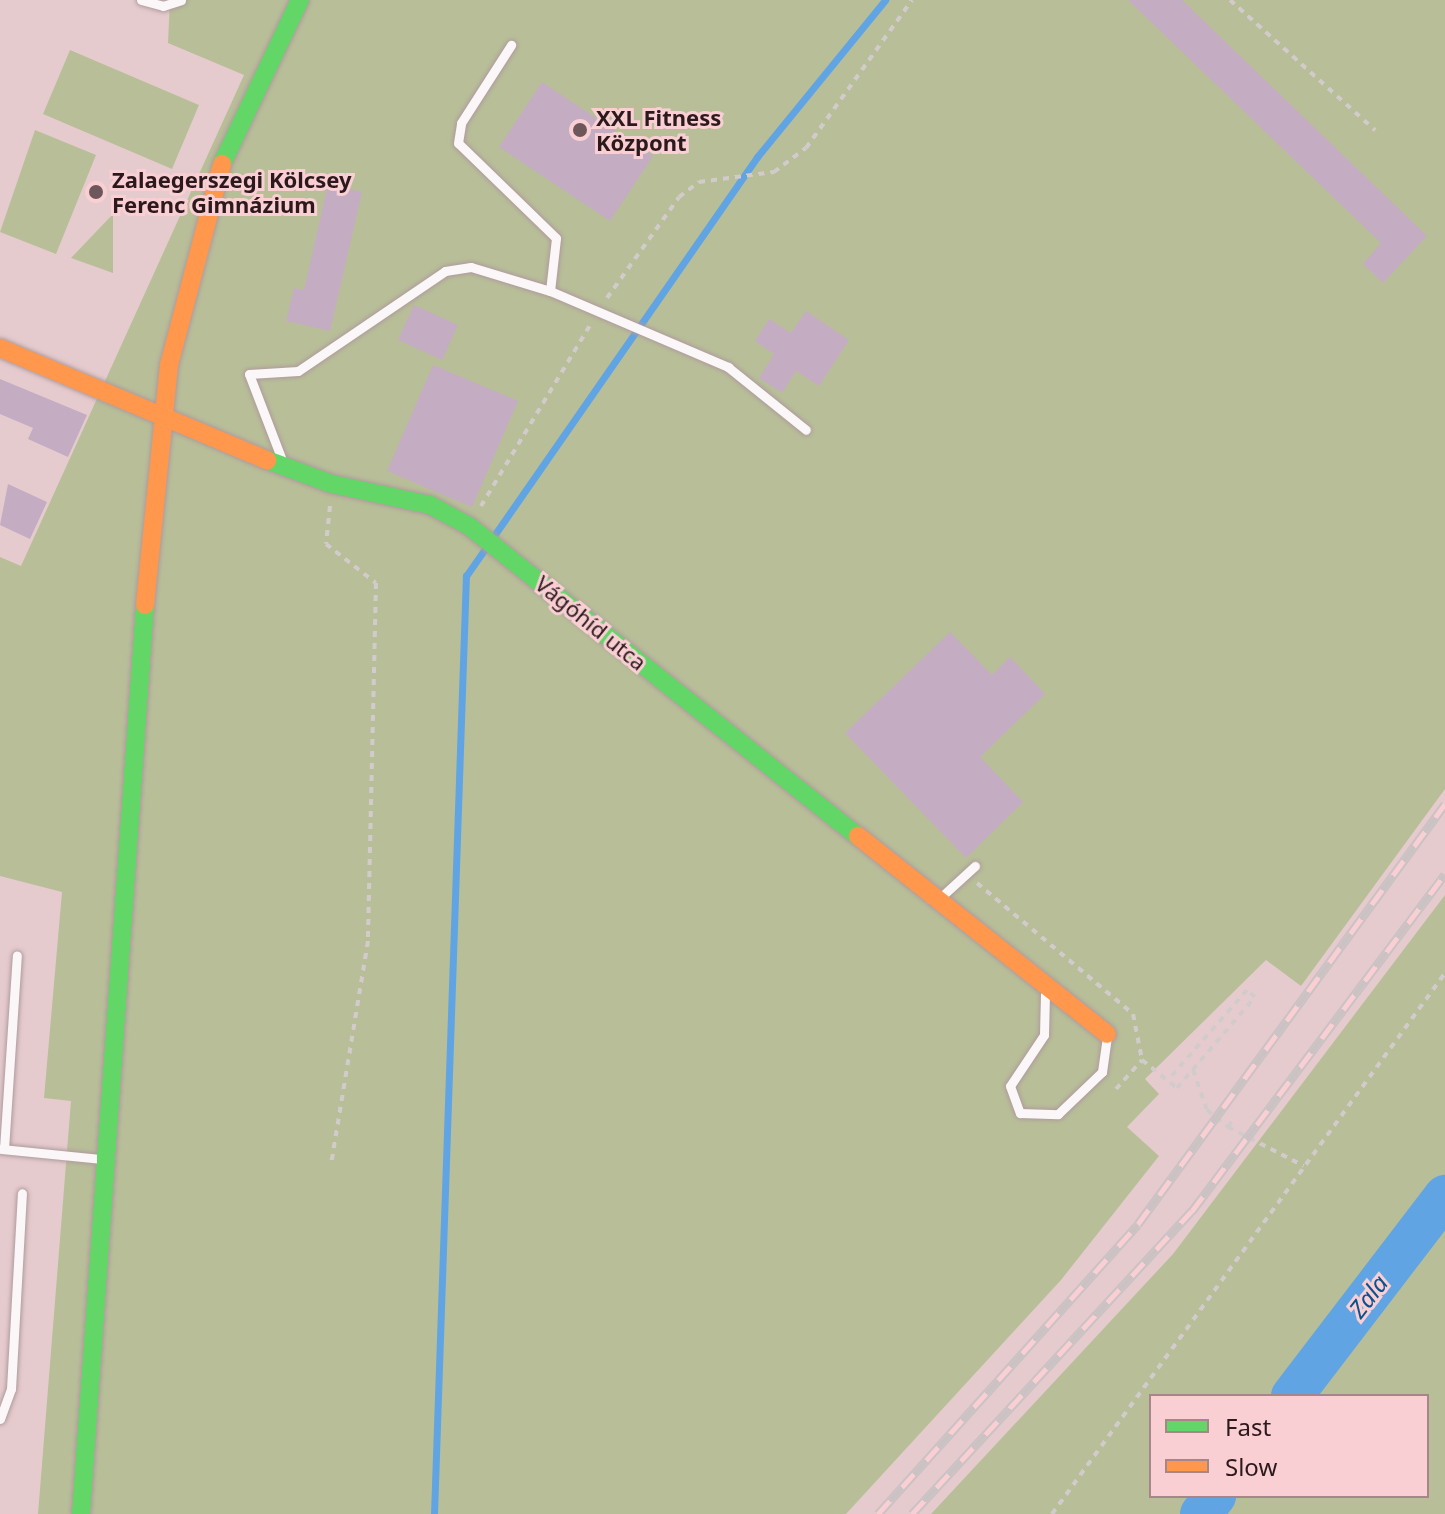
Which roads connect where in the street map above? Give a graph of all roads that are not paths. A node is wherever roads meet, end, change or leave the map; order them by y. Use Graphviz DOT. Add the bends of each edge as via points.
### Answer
graph roads {
  1 [pos="141,0"];
  2 [pos="181,0"];
  3 [pos="300,0"];
  4 [pos="511,45"];
  5 [pos="550,291"];
  6 [pos="0,348"];
  7 [pos="162,419"];
  8 [pos="806,430"];
  9 [pos="284,463"];
  10 [pos="975,866"];
  11 [pos="939,900"];
  12 [pos="17,955"];
  13 [pos="1043,983"];
  14 [pos="1107,1034"];
  15 [pos="2,1149"];
  16 [pos="105,1159"];
  17 [pos="22,1193"];
  18 [pos="0,1419"];
  19 [pos="81,1514"];
  1 -- 2 [label="lane" via="163,6"];
  3 -- 7 [label="street" via="228,143 169,365"];
  4 -- 5 [label="lane" via="461,123 458,143 556,238"];
  5 -- 8 [label="lane" via="601,307 728,367"];
  5 -- 9 [label="lane" via="471,267 445,271 298,371 249,374"];
  6 -- 7 [label="street, Vágóhíd utca"];
  7 -- 9 [label="street, Vágóhíd utca"];
  7 -- 16 [label="street"];
  9 -- 11 [label="street, Vágóhíd utca" via="332,484 430,505 472,528"];
  10 -- 11 [label="lane"];
  11 -- 13 [label="street, Vágóhíd utca"];
  12 -- 15 [label="lane"];
  13 -- 14 [label="street, Vágóhíd utca"];
  13 -- 14 [label="lane" via="1049,1016 1044,1035 1010,1086 1020,1113 1058,1114 1102,1072"];
  15 -- 16 [label="lane"];
  16 -- 19 [label="street"];
  17 -- 18 [label="lane" via="11,1389"];
}
